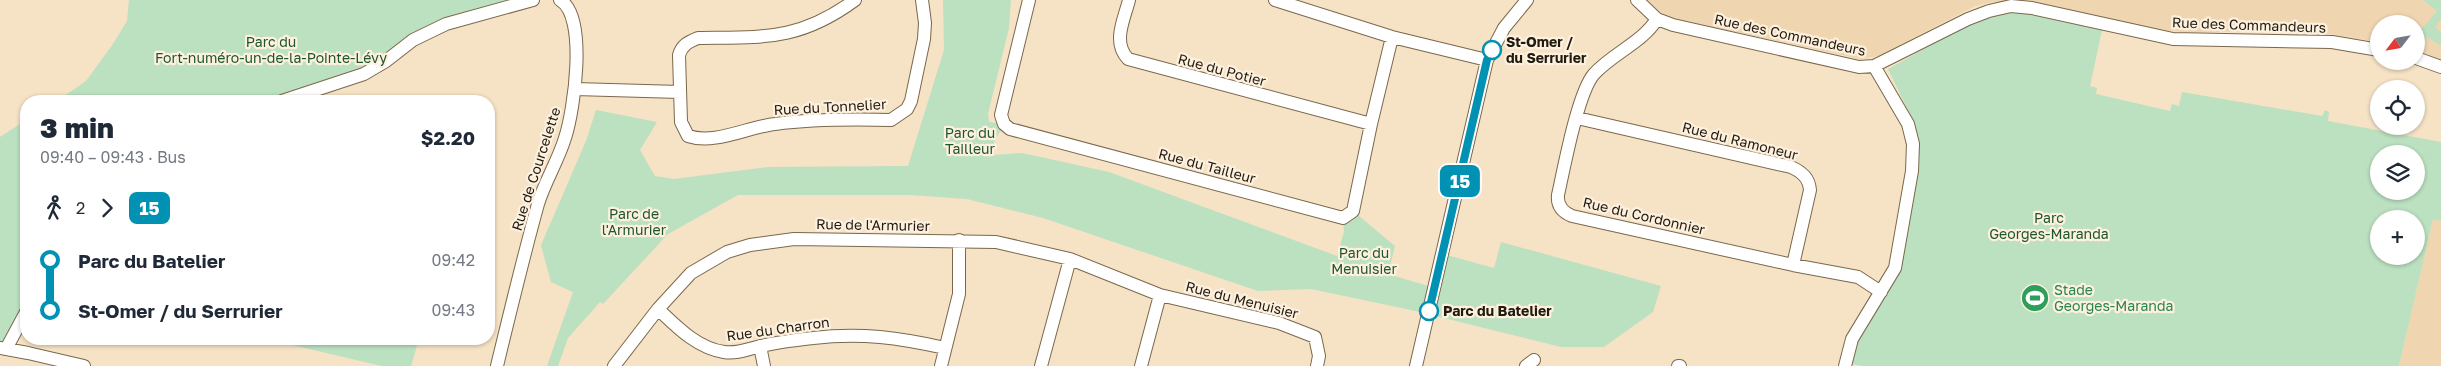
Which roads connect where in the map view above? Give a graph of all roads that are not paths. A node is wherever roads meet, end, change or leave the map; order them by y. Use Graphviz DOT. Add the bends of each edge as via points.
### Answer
graph roads {
  1 [pos="533,0"];
  2 [pos="560,0"];
  3 [pos="855,0"];
  4 [pos="922,0"];
  5 [pos="1029,0"];
  6 [pos="1129,0"];
  7 [pos="1275,0"];
  8 [pos="1527,0"];
  9 [pos="1637,0"];
  10 [pos="1657,19"];
  11 [pos="1392,37"];
  12 [pos="2370,48"];
  13 [pos="1487,60"];
  14 [pos="2425,61"];
  15 [pos="1874,66"];
  16 [pos="2441,66"];
  17 [pos="575,89"];
  18 [pos="680,92"];
  19 [pos="300,95"];
  20 [pos="1577,118"];
  21 [pos="1371,124"];
  22 [pos="959,240"];
  23 [pos="1070,259"];
  24 [pos="1793,265"];
  25 [pos="1881,292"];
  26 [pos="1160,295"];
  27 [pos="658,309"];
  28 [pos="20,322"];
  29 [pos="760,346"];
  30 [pos="946,348"];
  31 [pos="3,349"];
  32 [pos="84,366"];
  33 [pos="497,366"];
  34 [pos="614,366"];
  35 [pos="764,366"];
  36 [pos="941,366"];
  37 [pos="1041,366"];
  38 [pos="1141,366"];
  39 [pos="1317,366"];
  40 [pos="1416,366"];
  41 [pos="1845,366"];
  1 -- 19 [label="street" via="446,24 413,40 364,74"];
  2 -- 17 [label="street, Rue de Courcelette" via="569,9 575,34"];
  3 -- 18 [label="street, Rue du Tonnelier" via="822,22 788,34 698,38 687,42 679,55"];
  4 -- 18 [label="street, Rue du Tonnelier" via="924,39 911,101 907,109 891,120 781,123 697,139 688,136 681,122"];
  5 -- 21 [label="street, Rue du Tailleur" via="1001,115 1004,124 1017,132 1343,218 1354,211"];
  6 -- 21 [label="street, Rue du Potier" via="1119,41 1120,50 1128,59"];
  7 -- 11 [label="street"];
  8 -- 13 [label="street" via="1504,28"];
  9 -- 10 [label="street, Rue des Commandeurs"];
  10 -- 15 [label="street, Rue des Commandeurs" via="1673,26 1849,65"];
  10 -- 20 [label="street, Rue du Cordonnier" via="1650,30 1593,74 1586,85"];
  11 -- 13 [label="street"];
  11 -- 21 [label="street, Rue du Tailleur"];
  12 -- 15 [label="street, Rue des Commandeurs" via="2332,42 2174,39 2011,6 1968,19"];
  13 -- 40 [label="street"];
  14 -- 16 [label="street"];
  15 -- 25 [label="street" via="1908,124 1913,144 1912,171 1895,268"];
  17 -- 18 [label="street"];
  17 -- 33 [label="street, Rue de Courcelette" via="565,140 539,202"];
  20 -- 24 [label="street, Rue du Ramoneur" via="1791,166 1800,171 1810,190"];
  20 -- 24 [label="street, Rue du Cordonnier" via="1557,202 1566,214"];
  22 -- 23 [label="street, Rue de l'Armurier" via="996,242"];
  22 -- 27 [label="street, Rue de l'Armurier" via="794,239 750,246 727,252 691,273"];
  22 -- 30 [label="street" via="959,294"];
  23 -- 26 [label="street, Rue du Menuisier"];
  23 -- 37 [label="street"];
  24 -- 25 [label="street, Rue du Cordonnier" via="1858,277"];
  25 -- 41 [label="street" via="1852,339"];
  26 -- 38 [label="street"];
  26 -- 39 [label="street, Rue du Menuisier" via="1305,331 1315,337 1319,356"];
  27 -- 29 [label="street, Rue du Charron" via="681,331 710,348 740,352"];
  27 -- 34 [label="street, Rue de l'Armurier"];
  28 -- 31 [label="street"];
  29 -- 30 [label="street, Rue du Charron" via="813,338 864,336 894,337"];
  29 -- 35 [label="street"];
  30 -- 36 [label="street"];
  31 -- 32 [label="street"];
}
